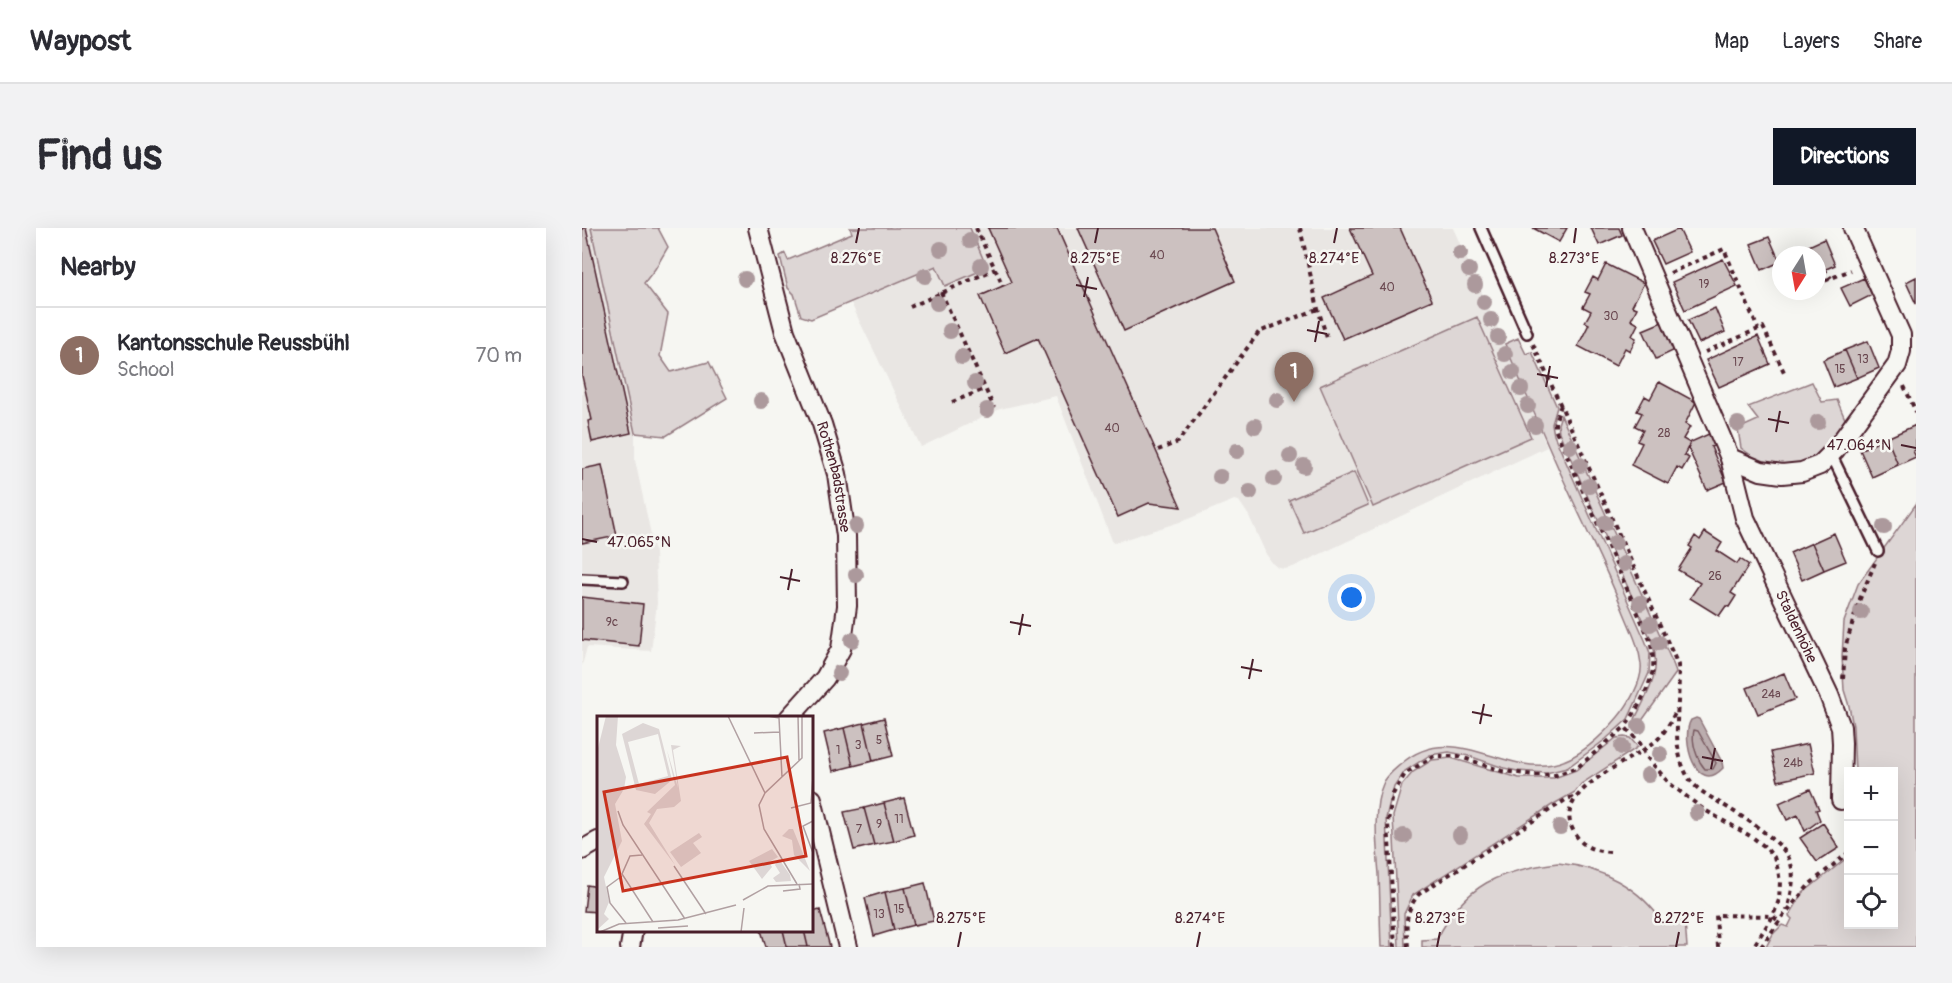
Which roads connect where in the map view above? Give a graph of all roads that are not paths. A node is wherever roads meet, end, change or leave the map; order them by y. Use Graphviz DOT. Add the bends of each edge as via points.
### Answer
graph roads {
  1 [pos="758,228"];
  2 [pos="1482,228"];
  3 [pos="1632,228"];
  4 [pos="1853,228"];
  5 [pos="1908,332"];
  6 [pos="1527,333"];
  7 [pos="1831,454"];
  8 [pos="1730,458"];
  9 [pos="1878,551"];
  10 [pos="582,579"];
  11 [pos="622,581"];
  12 [pos="790,716"];
  13 [pos="1841,800"];
  14 [pos="813,803"];
  15 [pos="597,842"];
  16 [pos="582,850"];
  17 [pos="633,932"];
  18 [pos="630,947"];
  19 [pos="848,947"];
  1 -- 12 [label="street, Rothenbadstrasse" via="785,332 822,424 837,474 846,536 847,606 841,649 825,678"];
  2 -- 6 [label="lane"];
  3 -- 8 [label="street, Staldenhöhe"];
  4 -- 5 [label="street"];
  5 -- 7 [label="street" via="1896,366"];
  7 -- 8 [label="street" via="1820,465 1782,474 1761,471"];
  7 -- 9 [label="lane"];
  8 -- 13 [label="street, Staldenhöhe" via="1745,518 1841,727"];
  10 -- 11 [label="lane"];
  14 -- 19 [label="street"];
  15 -- 16 [label="street"];
  17 -- 18 [label="street"];
}
